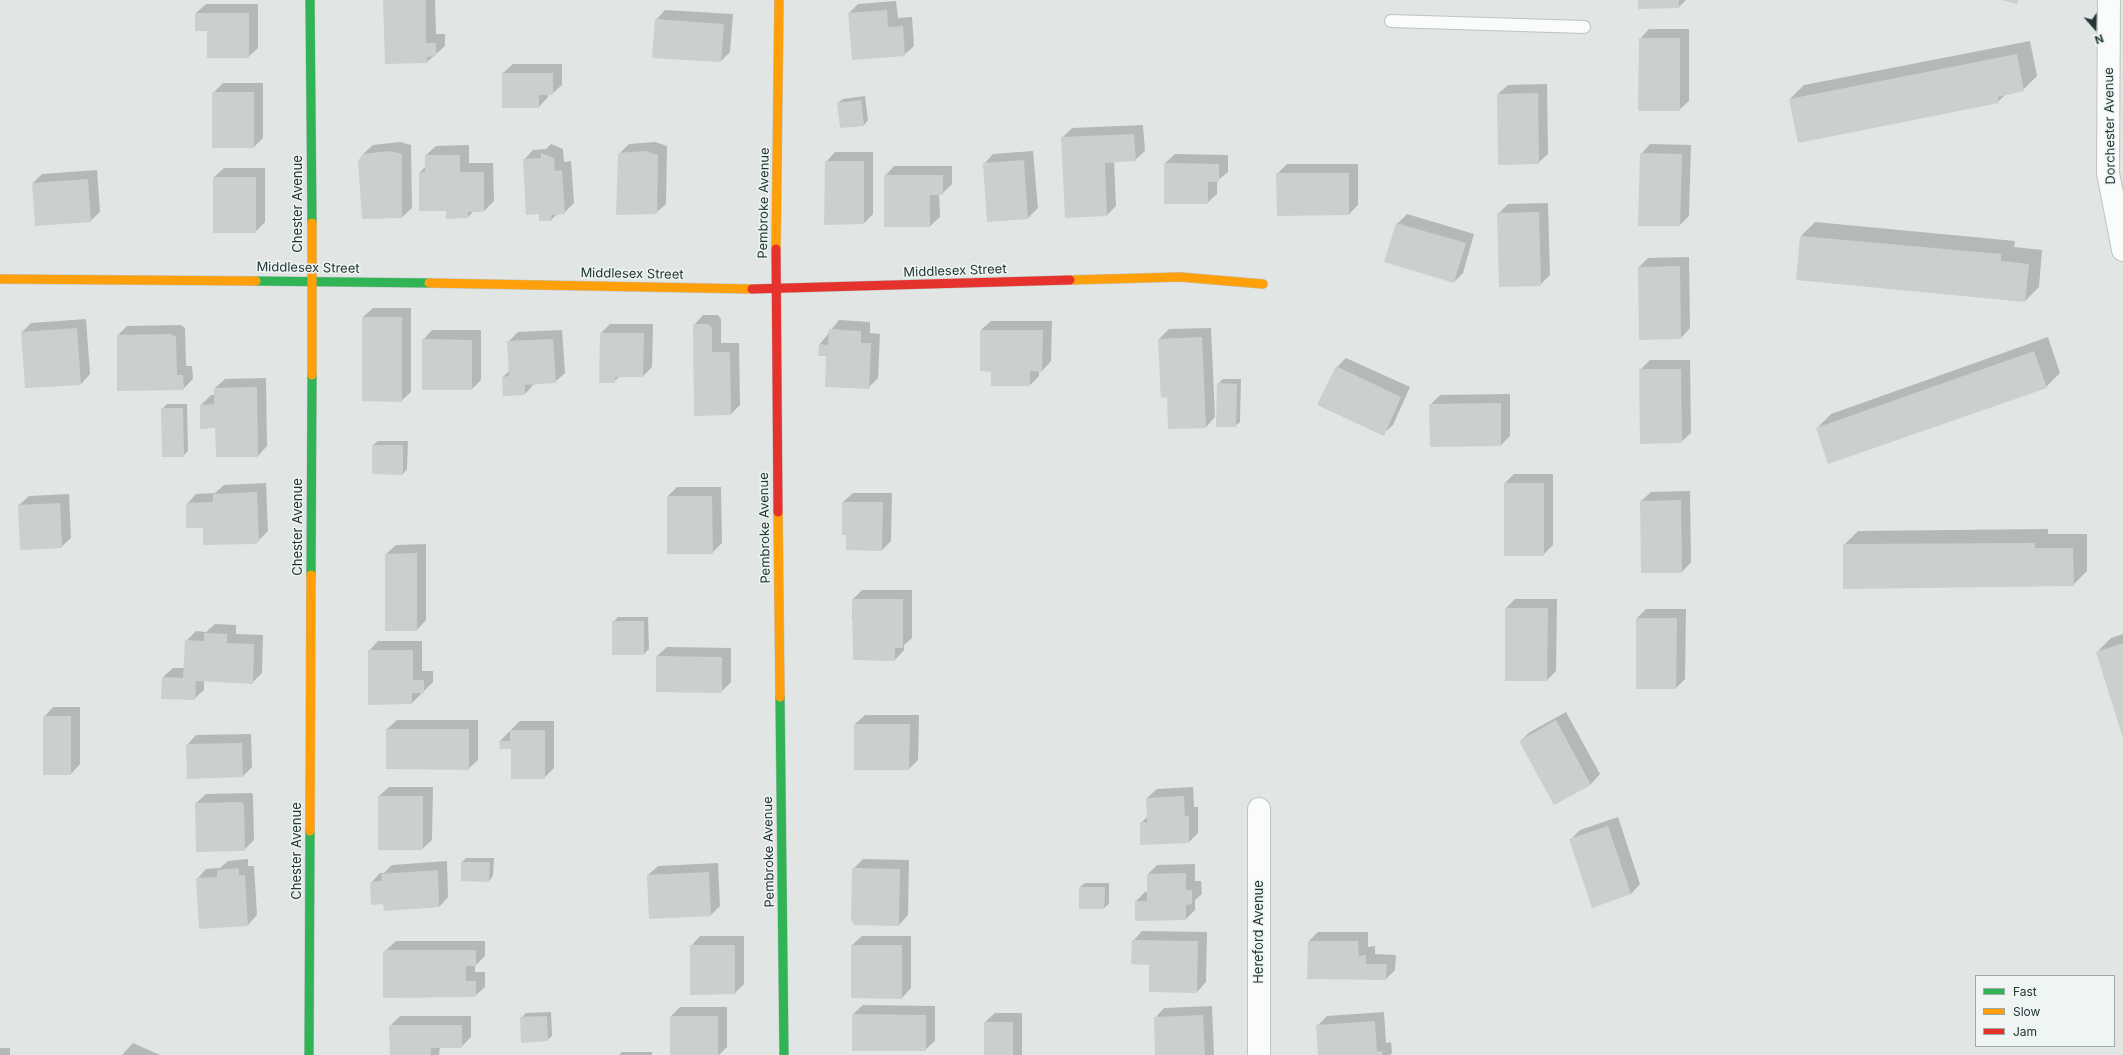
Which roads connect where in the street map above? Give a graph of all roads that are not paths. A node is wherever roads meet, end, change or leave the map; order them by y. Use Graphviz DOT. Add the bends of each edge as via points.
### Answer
graph roads {
  1 [pos="310,0"];
  2 [pos="780,0"];
  3 [pos="2109,0"];
  4 [pos="1391,21"];
  5 [pos="1584,28"];
  6 [pos="2120,226"];
  7 [pos="2123,250"];
  8 [pos="0,279"];
  9 [pos="312,281"];
  10 [pos="1263,284"];
  11 [pos="775,289"];
  12 [pos="1259,810"];
  13 [pos="309,1055"];
  14 [pos="784,1055"];
  15 [pos="1259,1055"];
  1 -- 9 [label="street, Chester Avenue"];
  2 -- 11 [label="street, Pembroke Avenue"];
  3 -- 6 [label="street, Dorchester Avenue" via="2108,173"];
  4 -- 5 [label="lane"];
  6 -- 7 [label="street, Dorchester Avenue"];
  8 -- 9 [label="street, Middlesex Street"];
  9 -- 11 [label="street, Middlesex Street"];
  9 -- 13 [label="street, Chester Avenue"];
  10 -- 11 [label="street, Middlesex Street" via="1180,277"];
  11 -- 14 [label="street, Pembroke Avenue"];
  12 -- 15 [label="street, Hereford Avenue"];
}
